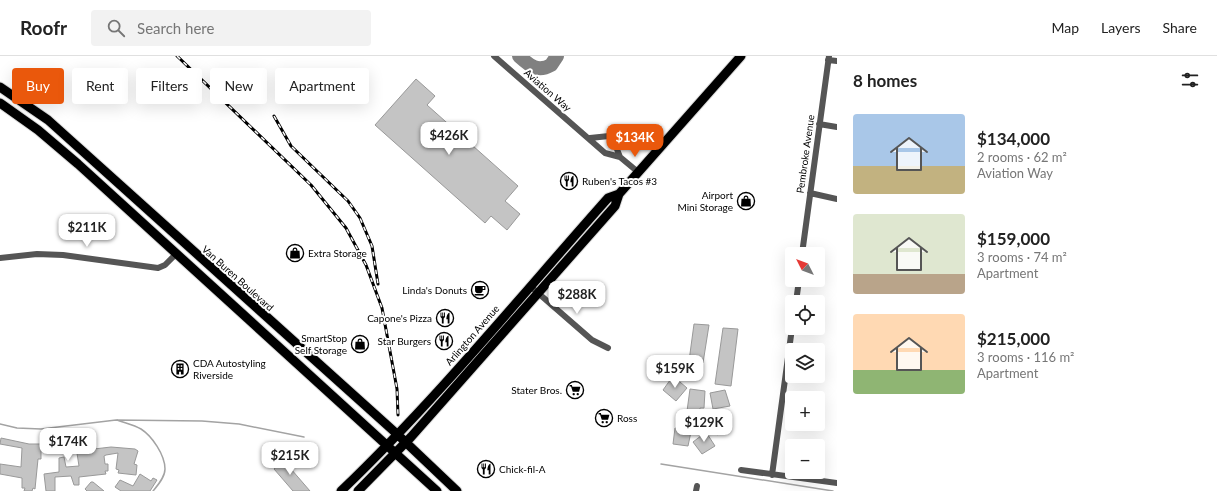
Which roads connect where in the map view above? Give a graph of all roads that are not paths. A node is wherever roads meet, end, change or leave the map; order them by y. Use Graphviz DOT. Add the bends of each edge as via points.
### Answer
graph roads {
  1 [pos="494,56"];
  2 [pos="741,56"];
  3 [pos="828,58"];
  4 [pos="837,61"];
  5 [pos="0,87"];
  6 [pos="0,104"];
  7 [pos="820,124"];
  8 [pos="837,127"];
  9 [pos="590,138"];
  10 [pos="620,157"];
  11 [pos="638,172"];
  12 [pos="810,193"];
  13 [pos="619,194"];
  14 [pos="837,198"];
  15 [pos="803,247"];
  16 [pos="177,254"];
  17 [pos="0,258"];
  18 [pos="530,286"];
  19 [pos="539,294"];
  20 [pos="791,335"];
  21 [pos="608,348"];
  22 [pos="396,434"];
  23 [pos="406,443"];
  24 [pos="386,445"];
  25 [pos="396,454"];
  26 [pos="740,470"];
  27 [pos="772,475"];
  28 [pos="837,480"];
  29 [pos="837,483"];
  30 [pos="341,491"];
  31 [pos="358,491"];
  32 [pos="437,491"];
  33 [pos="457,491"];
  1 -- 9 [label="street, Aviation Way"];
  2 -- 11 [label="main road, Arlington Avenue"];
  3 -- 4 [label="street"];
  3 -- 7 [label="street, Pembroke Avenue"];
  5 -- 22 [label="main road, Van Buren Boulevard" via="51,122"];
  6 -- 16 [label="main road" via="38,130"];
  7 -- 8 [label="street"];
  7 -- 12 [label="street, Pembroke Avenue"];
  9 -- 10 [label="street, Aviation Way" via="605,153"];
  9 -- 10 [label="street, Aviation Way" via="609,136 613,139"];
  10 -- 11 [label="street, Aviation Way"];
  11 -- 13 [label="main road, Arlington Avenue"];
  12 -- 14 [label="street"];
  12 -- 15 [label="street, Pembroke Avenue"];
  13 -- 18 [label="main road, Arlington Avenue" via="608,198"];
  13 -- 19 [label="main road, Arlington Avenue" via="615,206"];
  16 -- 17 [label="street" via="158,268 63,255 37,254"];
  16 -- 24 [label="main road"];
  18 -- 19 [label="street"];
  18 -- 22 [label="main road, Arlington Avenue"];
  19 -- 21 [label="street" via="592,340"];
  19 -- 23 [label="main road, Arlington Avenue"];
  20 -- 27 [label="street"];
  22 -- 23 [label="main road, Van Buren Boulevard"];
  22 -- 24 [label="main road, Arlington Avenue"];
  23 -- 25 [label="main road, Arlington Avenue"];
  23 -- 33 [label="main road, Van Buren Boulevard"];
  24 -- 25 [label="main road"];
  24 -- 30 [label="main road, Arlington Avenue"];
  25 -- 31 [label="main road, Arlington Avenue"];
  25 -- 32 [label="main road"];
  26 -- 27 [label="street"];
  27 -- 29 [label="street"];
  28 -- 29 [label="street"];
}
